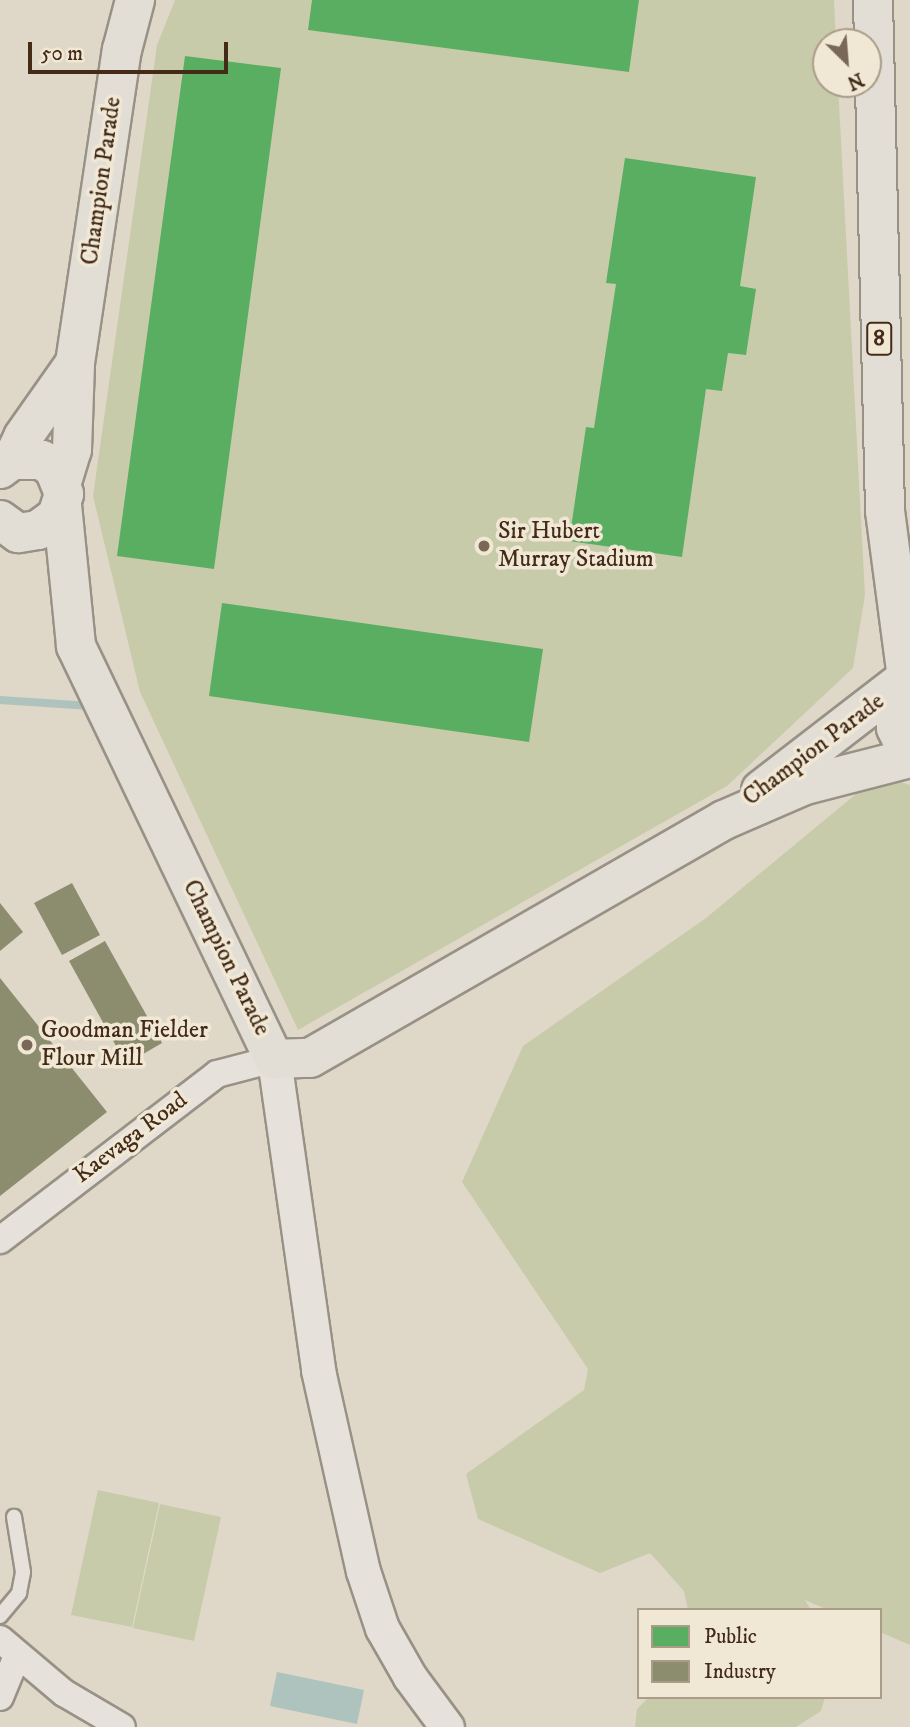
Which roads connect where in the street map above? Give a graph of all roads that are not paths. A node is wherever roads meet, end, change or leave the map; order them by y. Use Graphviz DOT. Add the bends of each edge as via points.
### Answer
graph roads {
  1 [pos="135,0"];
  2 [pos="873,0"];
  3 [pos="75,363"];
  4 [pos="4,463"];
  5 [pos="62,494"];
  6 [pos="9,528"];
  7 [pos="66,578"];
  8 [pos="907,677"];
  9 [pos="910,757"];
  10 [pos="724,820"];
  11 [pos="274,1059"];
  12 [pos="0,1240"];
  13 [pos="14,1517"];
  14 [pos="0,1616"];
  15 [pos="8,1648"];
  16 [pos="0,1697"];
  17 [pos="122,1727"];
  18 [pos="447,1727"];
  1 -- 3 [label="main road, Champion Parade" via="121,50"];
  2 -- 8 [label="main road, 8" via="885,511"];
  3 -- 4 [label="main road, Champion Parade"];
  3 -- 5 [label="main road, Champion Parade" via="72,450"];
  4 -- 5 [label="main road" via="42,460"];
  5 -- 6 [label="main road" via="49,524"];
  5 -- 7 [label="main road, Champion Parade"];
  6 -- 7 [label="main road"];
  7 -- 11 [label="main road, Champion Parade" via="76,646 120,747 234,968"];
  8 -- 9 [label="main road, 8" via="897,695 895,728"];
  8 -- 10 [label="main road, Champion Parade"];
  9 -- 10 [label="main road, Champion Parade" via="805,785"];
  10 -- 11 [label="main road, Champion Parade" via="310,1058"];
  11 -- 12 [label="street, Kaevaga Road" via="217,1074"];
  11 -- 18 [label="street" via="318,1370 363,1571 382,1628"];
  13 -- 14 [label="lane" via="23,1572 19,1593"];
  15 -- 16 [label="street"];
  15 -- 17 [label="street" via="64,1693"];
}
